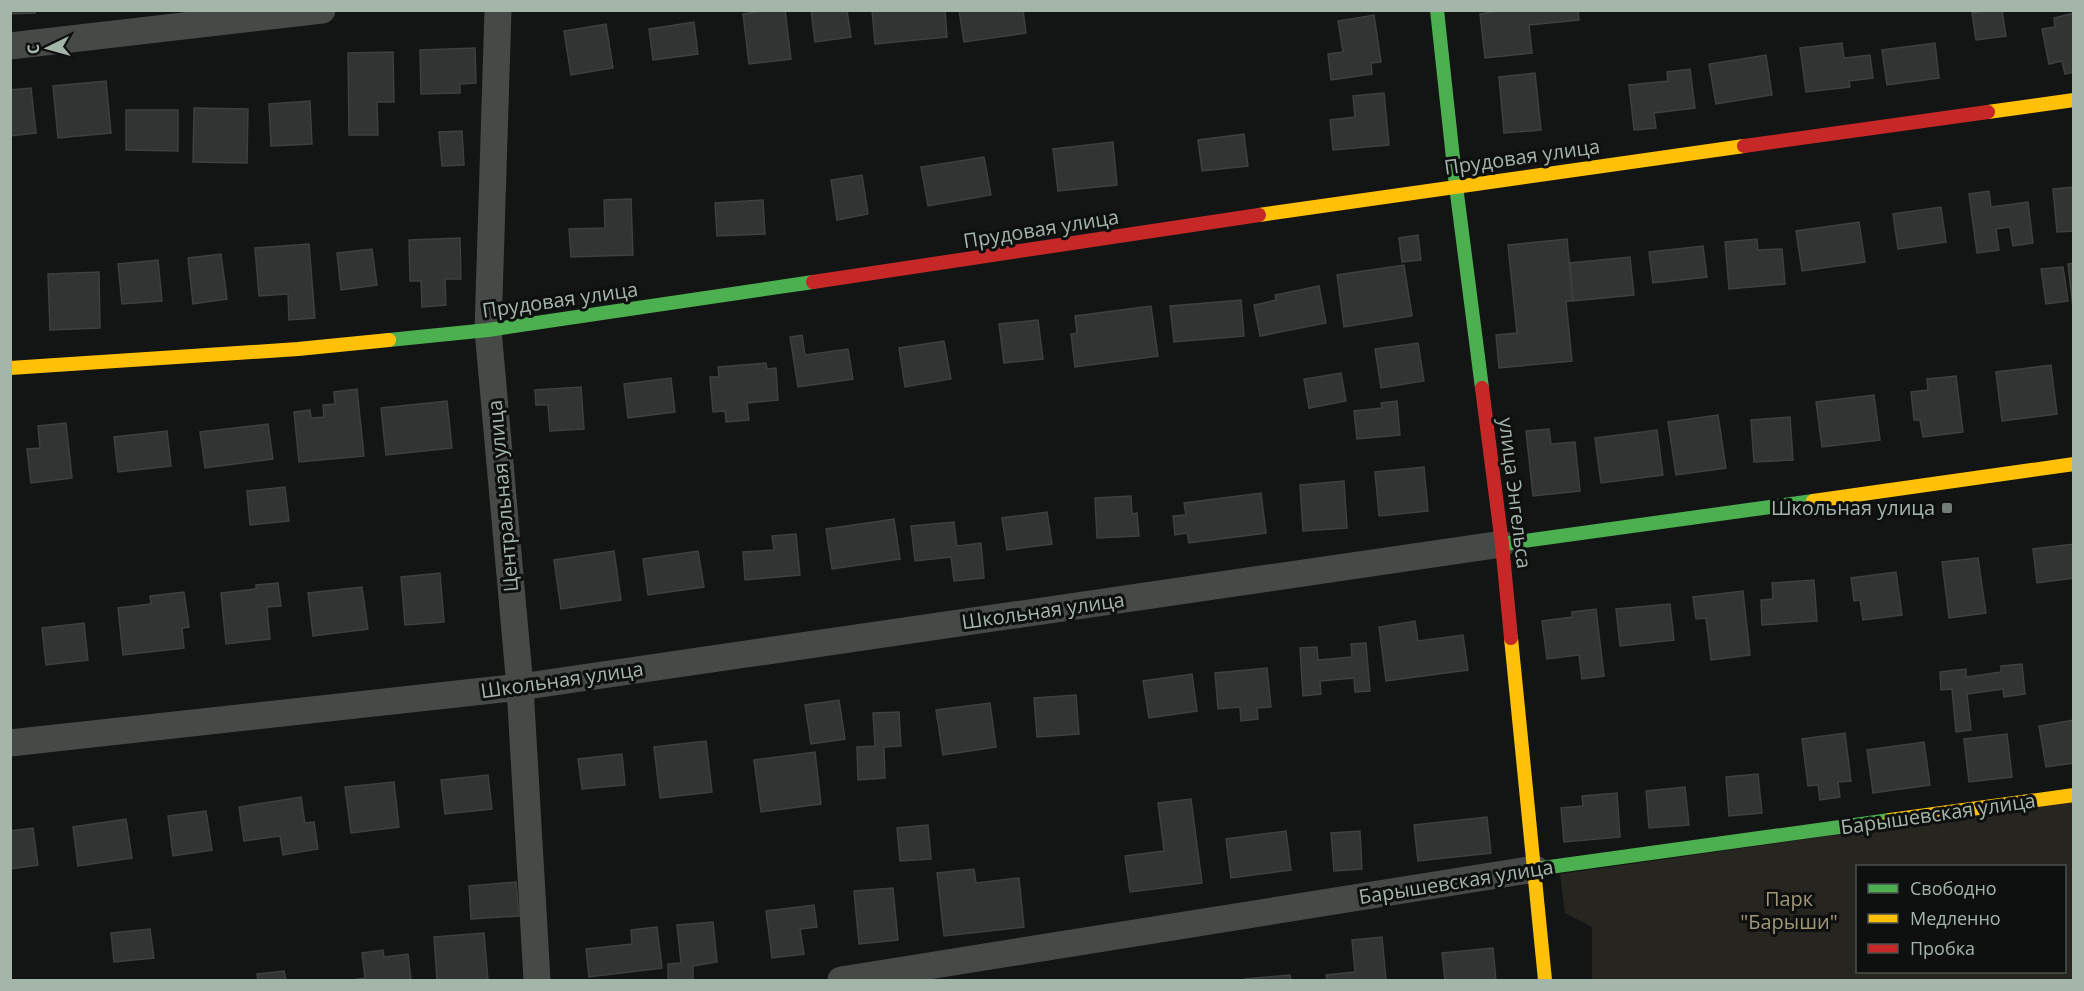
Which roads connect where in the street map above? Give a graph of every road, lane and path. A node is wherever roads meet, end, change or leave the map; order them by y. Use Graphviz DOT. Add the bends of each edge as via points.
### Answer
graph roads {
  1 [pos="322,10"];
  2 [pos="498,10"];
  3 [pos="1437,10"];
  4 [pos="10,46"];
  5 [pos="2073,100"];
  6 [pos="1456,186"];
  7 [pos="488,330"];
  8 [pos="10,368"];
  9 [pos="2073,464"];
  10 [pos="1502,544"];
  11 [pos="520,687"];
  12 [pos="10,743"];
  13 [pos="2073,795"];
  14 [pos="1535,869"];
  15 [pos="537,981"];
  16 [pos="841,981"];
  17 [pos="1545,981"];
  1 -- 4 [label="street"];
  2 -- 7 [label="street, Центральная улица"];
  3 -- 6 [label="street, улица Энгельса"];
  5 -- 6 [label="street, Прудовая улица"];
  6 -- 7 [label="street, Прудовая улица"];
  6 -- 10 [label="street, улица Энгельса"];
  7 -- 8 [label="street, Прудовая улица" via="298,349"];
  7 -- 11 [label="street, Центральная улица"];
  9 -- 10 [label="street, Школьная улица"];
  10 -- 11 [label="street, Школьная улица"];
  10 -- 14 [label="street, улица Энгельса"];
  11 -- 12 [label="street, Школьная улица"];
  11 -- 15 [label="street, Центральная улица"];
  13 -- 14 [label="street, Барышевская улица"];
  14 -- 16 [label="street, Барышевская улица"];
  14 -- 17 [label="street, улица Энгельса"];
}
